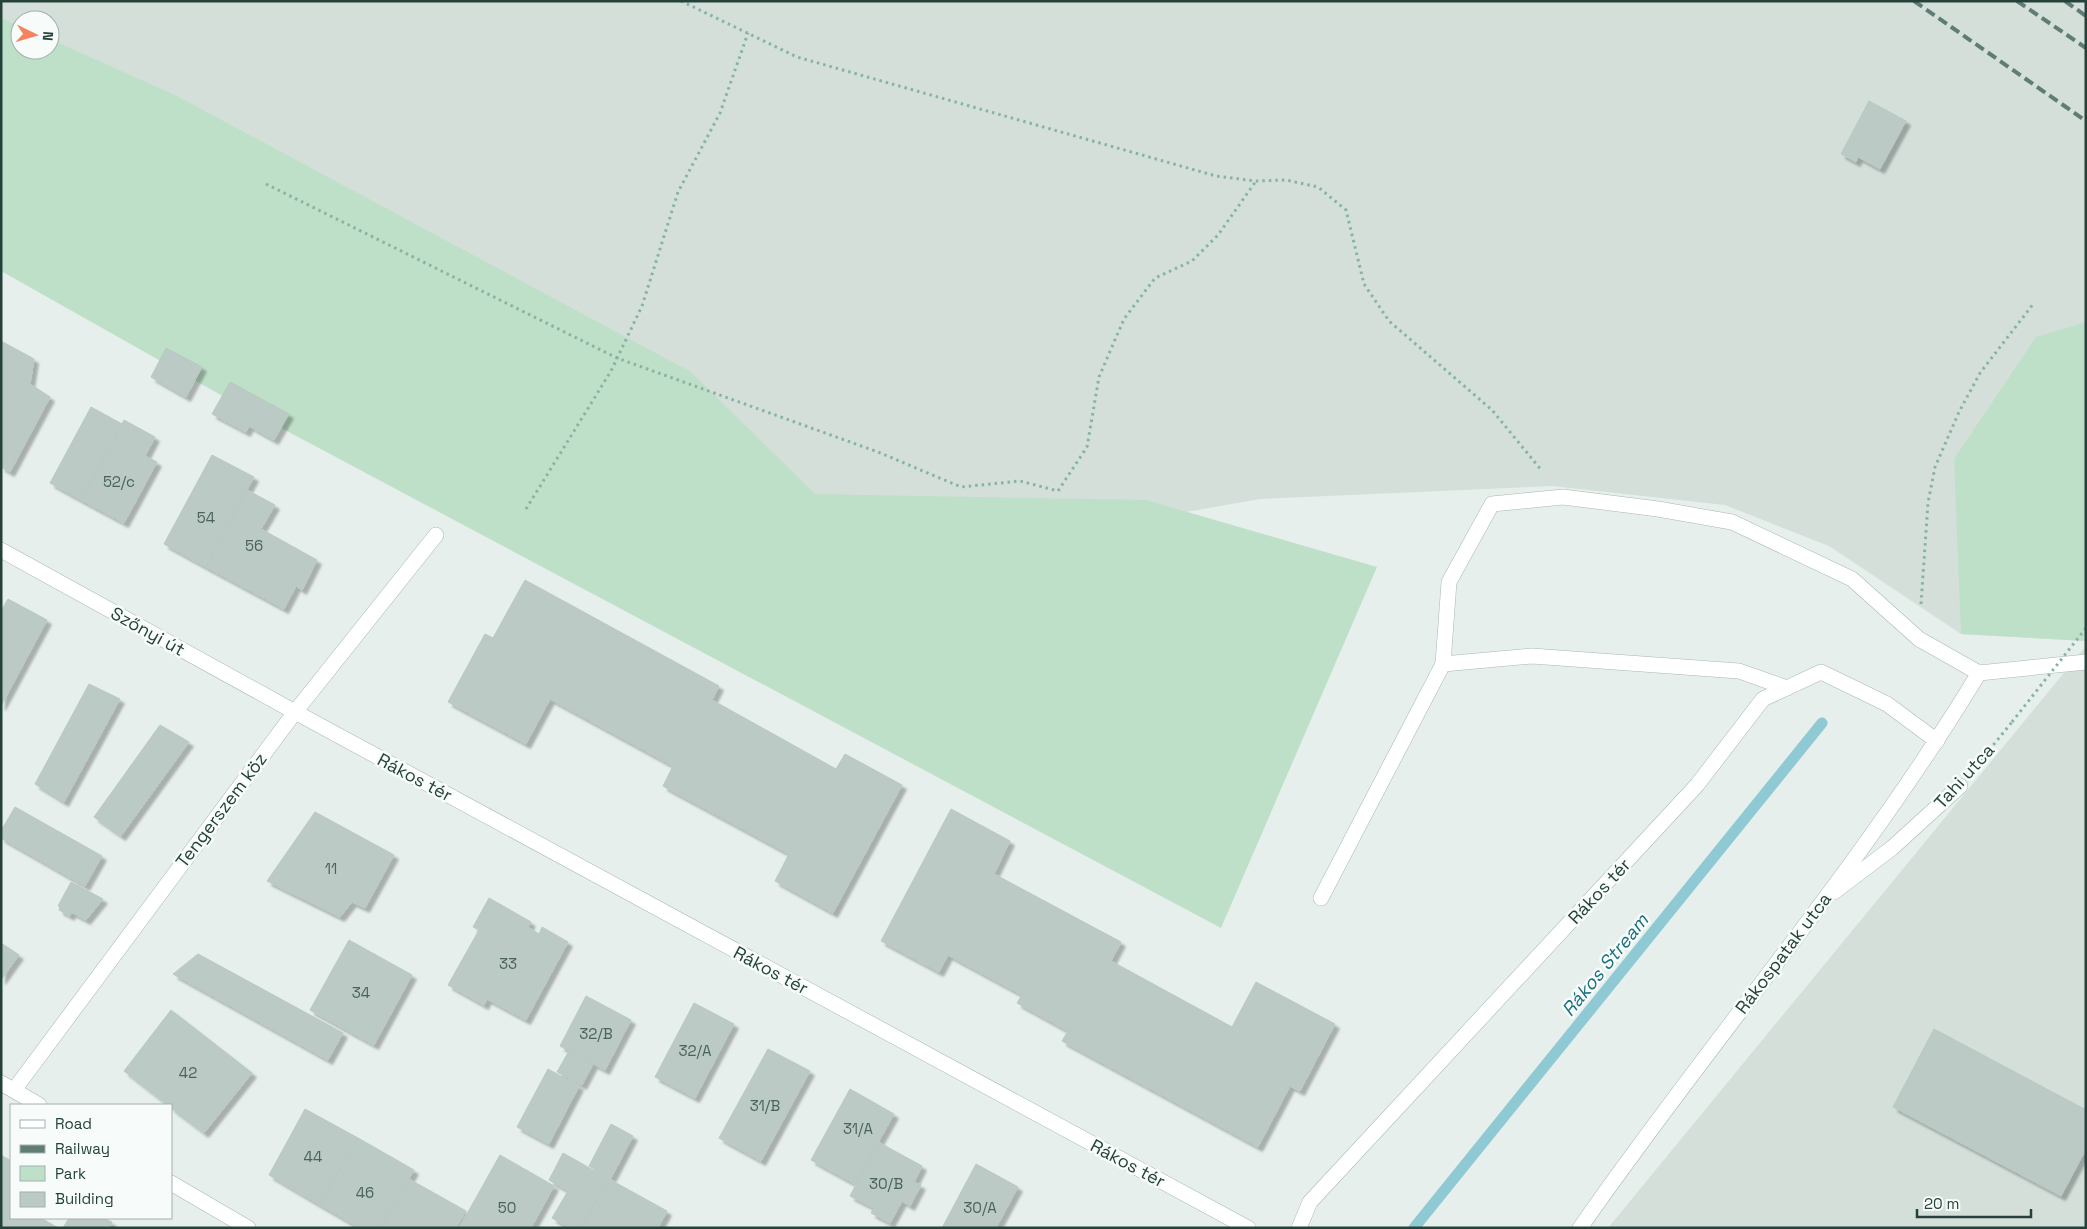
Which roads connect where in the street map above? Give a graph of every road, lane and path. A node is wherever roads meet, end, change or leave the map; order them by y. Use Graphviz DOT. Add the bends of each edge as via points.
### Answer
graph roads {
  1 [pos="681,1"];
  2 [pos="748,33"];
  3 [pos="1256,181"];
  4 [pos="266,184"];
  5 [pos="2034,304"];
  6 [pos="617,358"];
  7 [pos="1563,497"];
  8 [pos="526,509"];
  9 [pos="436,535"];
  10 [pos="1,550"];
  11 [pos="2086,628"];
  12 [pos="1919,639"];
  13 [pos="2086,662"];
  14 [pos="1443,664"];
  15 [pos="1978,673"];
  16 [pos="1787,688"];
  17 [pos="295,712"];
  18 [pos="1938,741"];
  19 [pos="1960,786"];
  20 [pos="1321,898"];
  21 [pos="1821,902"];
  22 [pos="7,1087"];
  23 [pos="37,1104"];
  24 [pos="172,1184"];
  25 [pos="248,1228"];
  26 [pos="1248,1228"];
  27 [pos="1299,1228"];
  28 [pos="1580,1228"];
  1 -- 2 [label="path"];
  2 -- 3 [label="path" via="797,57 1216,176"];
  2 -- 6 [label="path" via="720,113 678,192 642,306"];
  3 -- 6 [label="path" via="1218,235 1192,261 1155,278 1124,319 1099,377 1087,447 1058,491 1020,481 961,488 878,452"];
  3 -- 7 [label="path" via="1286,180 1318,187 1346,210 1364,284 1389,321 1492,410"];
  4 -- 6 [label="path"];
  5 -- 12 [label="path" via="1980,373 1935,467 1928,503"];
  6 -- 8 [label="path"];
  7 -- 12 [label="street" via="1732,522 1852,579"];
  7 -- 14 [label="street" via="1492,504 1448,582"];
  9 -- 17 [label="street, Tengerszem köz"];
  10 -- 17 [label="street, Szőnyi út"];
  11 -- 19 [label="path, Tahi utca, bridge"];
  12 -- 15 [label="street"];
  13 -- 15 [label="street"];
  14 -- 16 [label="street" via="1552,657 1739,671"];
  14 -- 20 [label="street"];
  15 -- 18 [label="street, Rákospatak utca"];
  16 -- 18 [label="street, Rákos tér" via="1821,672 1887,704"];
  16 -- 27 [label="street, Rákos tér" via="1763,699 1696,785 1310,1202"];
  17 -- 22 [label="street, Tengerszem köz"];
  17 -- 26 [label="street, Rákos tér"];
  18 -- 21 [label="street, Rákospatak utca"];
  19 -- 21 [label="street, Tahi utca" via="1892,848"];
  21 -- 28 [label="street, Rákospatak utca" via="1650,1128"];
  22 -- 23 [label="street"];
  24 -- 25 [label="street"];
}
